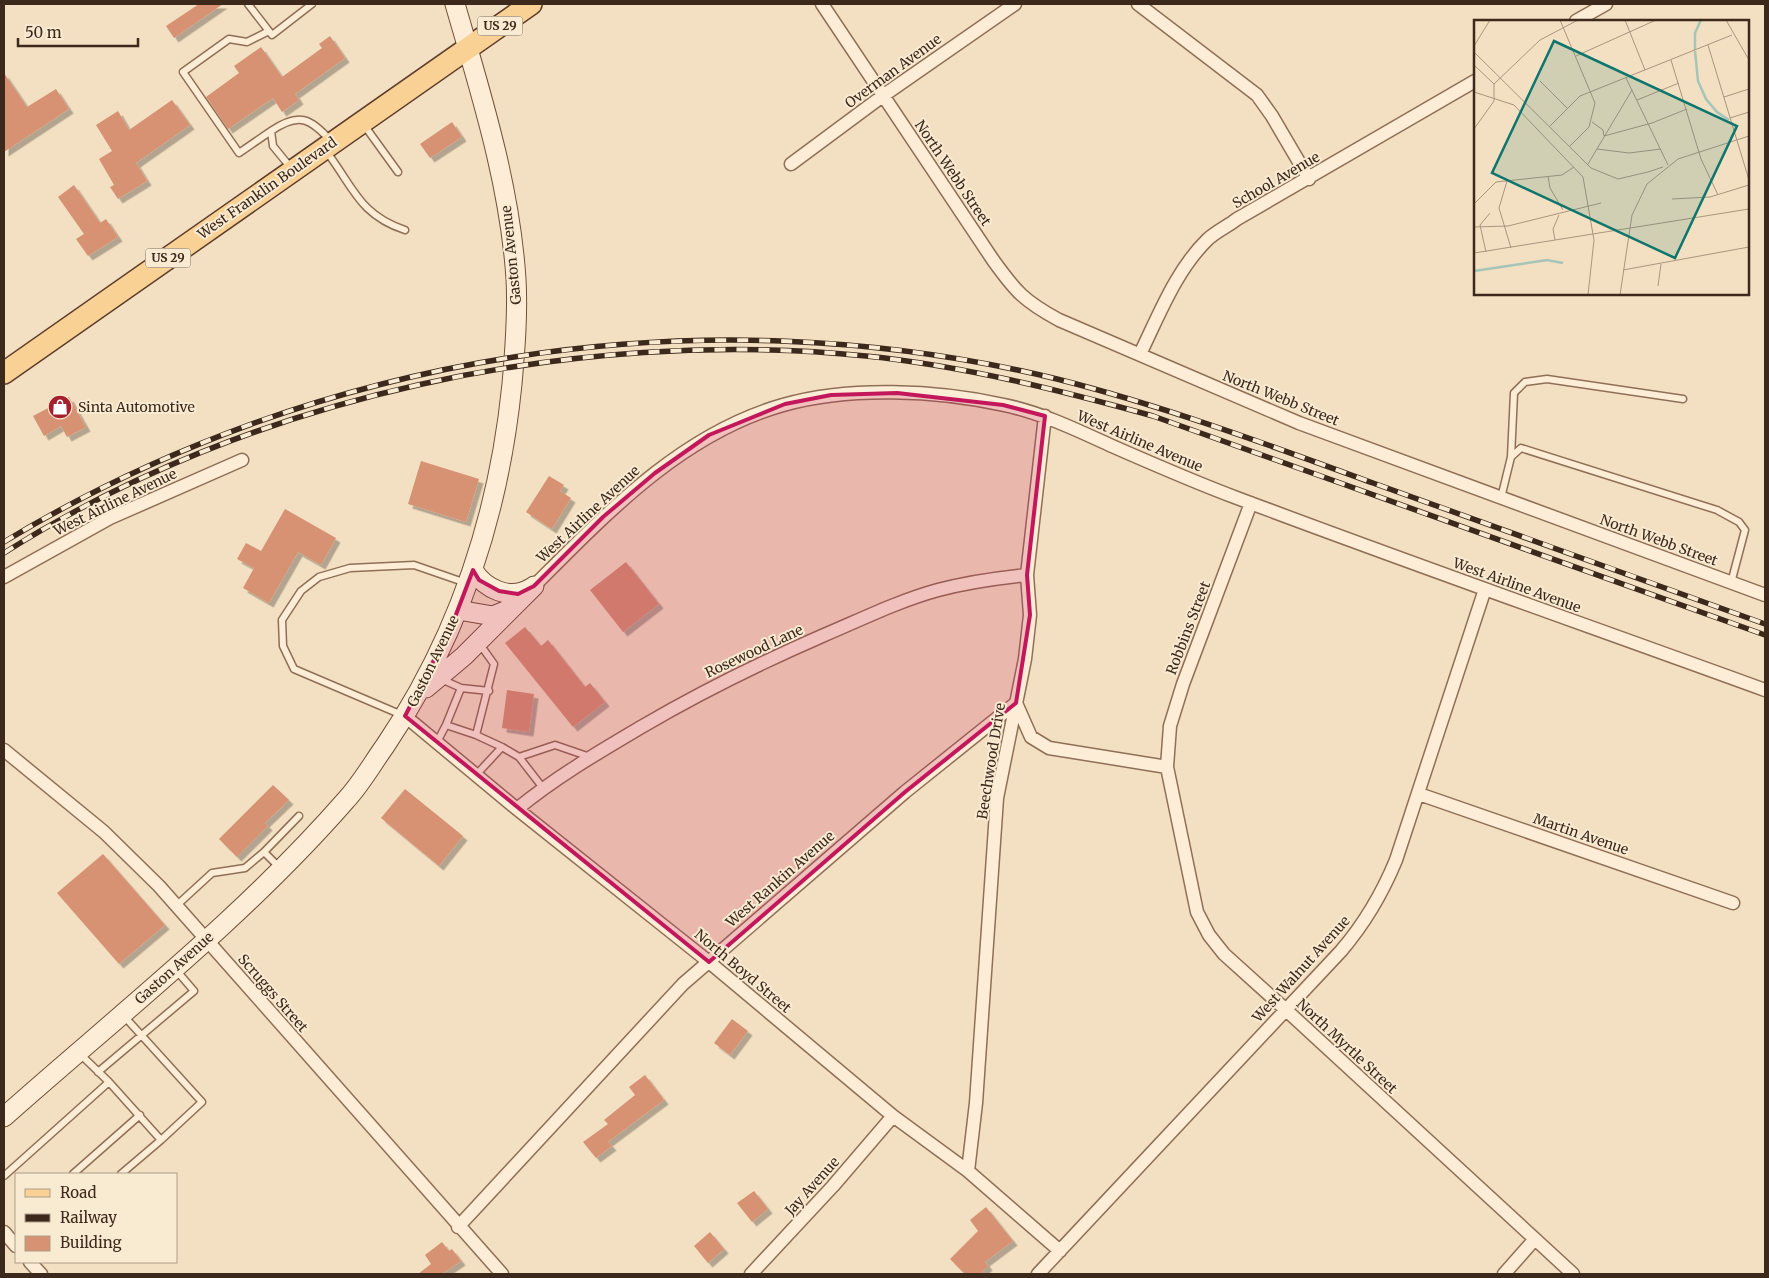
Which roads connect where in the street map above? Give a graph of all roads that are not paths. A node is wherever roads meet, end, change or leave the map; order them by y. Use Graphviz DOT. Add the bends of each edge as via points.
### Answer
graph roads {
  1 [pos="248,4"];
  2 [pos="312,4"];
  3 [pos="455,4"];
  4 [pos="531,4"];
  5 [pos="822,4"];
  6 [pos="1015,4"];
  7 [pos="1138,4"];
  8 [pos="1606,4"];
  9 [pos="1578,20"];
  10 [pos="269,31"];
  11 [pos="468,49"];
  12 [pos="1474,82"];
  13 [pos="884,96"];
  14 [pos="362,122"];
  15 [pos="270,132"];
  16 [pos="328,145"];
  17 [pos="791,164"];
  18 [pos="292,170"];
  19 [pos="398,172"];
  20 [pos="1309,179"];
  21 [pos="405,230"];
  22 [pos="1140,354"];
  23 [pos="4,373"];
  24 [pos="1683,399"];
  25 [pos="1045,416"];
  26 [pos="1511,457"];
  27 [pos="242,460"];
  28 [pos="1502,498"];
  29 [pos="1251,503"];
  30 [pos="1027,574"];
  31 [pos="4,577"];
  32 [pos="471,577"];
  33 [pos="1731,583"];
  34 [pos="534,586"];
  35 [pos="1485,589"];
  36 [pos="1765,596"];
  37 [pos="511,609"];
  38 [pos="458,610"];
  39 [pos="478,641"];
  40 [pos="437,676"];
  41 [pos="460,688"];
  42 [pos="1765,690"];
  43 [pos="488,691"];
  44 [pos="415,698"];
  45 [pos="1016,703"];
  46 [pos="405,716"];
  47 [pos="446,725"];
  48 [pos="476,736"];
  49 [pos="437,742"];
  50 [pos="502,748"];
  51 [pos="4,750"];
  52 [pos="590,757"];
  53 [pos="519,758"];
  54 [pos="1167,768"];
  55 [pos="476,775"];
  56 [pos="542,788"];
  57 [pos="1419,794"];
  58 [pos="517,809"];
  59 [pos="299,816"];
  60 [pos="264,852"];
  61 [pos="281,868"];
  62 [pos="1733,903"];
  63 [pos="176,906"];
  64 [pos="206,939"];
  65 [pos="709,962"];
  66 [pos="174,968"];
  67 [pos="1285,1009"];
  68 [pos="122,1014"];
  69 [pos="142,1036"];
  70 [pos="78,1051"];
  71 [pos="98,1072"];
  72 [pos="108,1082"];
  73 [pos="140,1115"];
  74 [pos="893,1116"];
  75 [pos="4,1117"];
  76 [pos="161,1140"];
  77 [pos="968,1171"];
  78 [pos="74,1173"];
  79 [pos="122,1173"];
  80 [pos="4,1176"];
  81 [pos="458,1227"];
  82 [pos="4,1232"];
  83 [pos="1534,1240"];
  84 [pos="15,1245"];
  85 [pos="1060,1251"];
  86 [pos="31,1263"];
  87 [pos="41,1274"];
  88 [pos="502,1274"];
  89 [pos="751,1274"];
  90 [pos="1038,1274"];
  91 [pos="1504,1274"];
  92 [pos="1573,1274"];
  1 -- 10 [label="lane"];
  2 -- 10 [label="lane" via="272,36"];
  3 -- 11 [label="main road, Gaston Avenue"];
  4 -- 11 [label="main road, West Franklin Boulevard / US 29"];
  5 -- 13 [label="street, North Webb Street"];
  6 -- 13 [label="street, Overman Avenue"];
  7 -- 20 [label="street" via="1257,95"];
  8 -- 9 [label="street"];
  10 -- 15 [label="lane" via="247,42 229,39 183,72 239,153"];
  11 -- 14 [label="main road, West Franklin Boulevard / US 29"];
  11 -- 32 [label="main road, Gaston Avenue" via="499,166 516,277 514,361 508,424 497,489"];
  12 -- 20 [label="street, School Avenue"];
  13 -- 17 [label="street, Overman Avenue"];
  13 -- 22 [label="street, North Webb Street" via="1014,290 1030,304 1059,320"];
  14 -- 16 [label="main road, West Franklin Boulevard / US 29"];
  14 -- 19 [label="lane"];
  15 -- 16 [label="lane" via="298,119 315,124"];
  15 -- 18 [label="lane" via="273,146"];
  16 -- 18 [label="main road, West Franklin Boulevard / US 29"];
  16 -- 21 [label="lane" via="372,214"];
  18 -- 23 [label="main road, West Franklin Boulevard / US 29"];
  20 -- 22 [label="street, School Avenue" via="1210,238 1178,278"];
  22 -- 28 [label="street, North Webb Street" via="1299,423"];
  24 -- 26 [label="lane" via="1547,379 1525,382 1514,393"];
  25 -- 29 [label="street, West Airline Avenue" via="1185,478"];
  25 -- 30 [label="street, Beechwood Drive"];
  25 -- 34 [label="street, West Airline Avenue" via="1003,405 897,393 831,395 785,404 708,435 655,472 603,516"];
  26 -- 28 [label="lane"];
  26 -- 33 [label="lane" via="1521,448 1718,510 1739,522 1745,530"];
  27 -- 31 [label="street, West Airline Avenue" via="110,518"];
  28 -- 33 [label="street, North Webb Street"];
  29 -- 35 [label="street, West Airline Avenue"];
  29 -- 54 [label="street, Robbins Street" via="1183,684 1170,726"];
  30 -- 45 [label="street, Beechwood Drive" via="1030,615"];
  30 -- 52 [label="street, Rosewood Lane" via="946,588 888,608 751,667"];
  32 -- 34 [label="main road" via="498,591 518,594"];
  32 -- 38 [label="main road, Gaston Avenue"];
  32 -- 46 [label="lane" via="414,565 350,568 319,577 301,591 282,620 283,646 294,669"];
  33 -- 36 [label="street, North Webb Street"];
  34 -- 37 [label="main road"];
  35 -- 42 [label="street, West Airline Avenue"];
  35 -- 57 [label="street, West Walnut Avenue"];
  37 -- 38 [label="main road" via="493,616"];
  37 -- 39 [label="main road"];
  38 -- 44 [label="main road, Gaston Avenue"];
  39 -- 40 [label="main road"];
  39 -- 43 [label="lane" via="494,664"];
  40 -- 41 [label="lane"];
  40 -- 44 [label="main road"];
  41 -- 43 [label="lane"];
  41 -- 47 [label="lane"];
  43 -- 48 [label="lane"];
  44 -- 46 [label="main road, Gaston Avenue"];
  45 -- 54 [label="street" via="1031,738 1048,748"];
  45 -- 65 [label="street, West Rankin Avenue" via="772,904"];
  45 -- 77 [label="street, Beechwood Drive" via="997,798 976,1103"];
  46 -- 49 [label="street, North Boyd Street"];
  46 -- 61 [label="main road, Gaston Avenue" via="348,799"];
  47 -- 48 [label="lane"];
  47 -- 49 [label="lane"];
  48 -- 50 [label="lane"];
  49 -- 55 [label="street, North Boyd Street"];
  50 -- 53 [label="lane"];
  50 -- 55 [label="lane"];
  51 -- 63 [label="street, Scruggs Street" via="104,832"];
  52 -- 53 [label="lane" via="555,745"];
  52 -- 56 [label="street, Rosewood Lane"];
  53 -- 56 [label="lane"];
  54 -- 67 [label="street, North Myrtle Street" via="1196,912 1224,954"];
  55 -- 58 [label="street, North Boyd Street"];
  56 -- 58 [label="street, Rosewood Lane"];
  57 -- 62 [label="street, Martin Avenue"];
  57 -- 67 [label="street, West Walnut Avenue" via="1385,888 1371,912 1342,951"];
  58 -- 65 [label="street, North Boyd Street"];
  59 -- 60 [label="lane"];
  60 -- 61 [label="lane"];
  60 -- 63 [label="lane" via="245,868 212,873"];
  61 -- 64 [label="main road, Gaston Avenue"];
  63 -- 64 [label="street, Scruggs Street"];
  64 -- 66 [label="main road, Gaston Avenue"];
  64 -- 81 [label="street, Scruggs Street"];
  65 -- 74 [label="street, North Boyd Street"];
  65 -- 81 [label="street, West Rankin Avenue" via="683,984"];
  66 -- 68 [label="main road, Gaston Avenue"];
  66 -- 69 [label="lane" via="194,991"];
  67 -- 83 [label="street, North Myrtle Street"];
  67 -- 85 [label="street, West Walnut Avenue"];
  68 -- 69 [label="lane"];
  68 -- 70 [label="main road, Gaston Avenue"];
  69 -- 71 [label="lane"];
  69 -- 76 [label="lane" via="202,1102"];
  70 -- 71 [label="lane"];
  70 -- 75 [label="main road, Gaston Avenue"];
  71 -- 72 [label="lane"];
  72 -- 73 [label="lane"];
  72 -- 80 [label="lane"];
  73 -- 76 [label="lane"];
  73 -- 78 [label="lane"];
  74 -- 77 [label="street, North Boyd Street"];
  74 -- 89 [label="street, Jay Avenue"];
  76 -- 79 [label="lane"];
  77 -- 85 [label="street, North Boyd Street"];
  81 -- 88 [label="street, Scruggs Street"];
  82 -- 84 [label="street"];
  83 -- 91 [label="street"];
  83 -- 92 [label="street, North Myrtle Street"];
  85 -- 90 [label="street, West Walnut Avenue"];
  86 -- 87 [label="street"];
}
